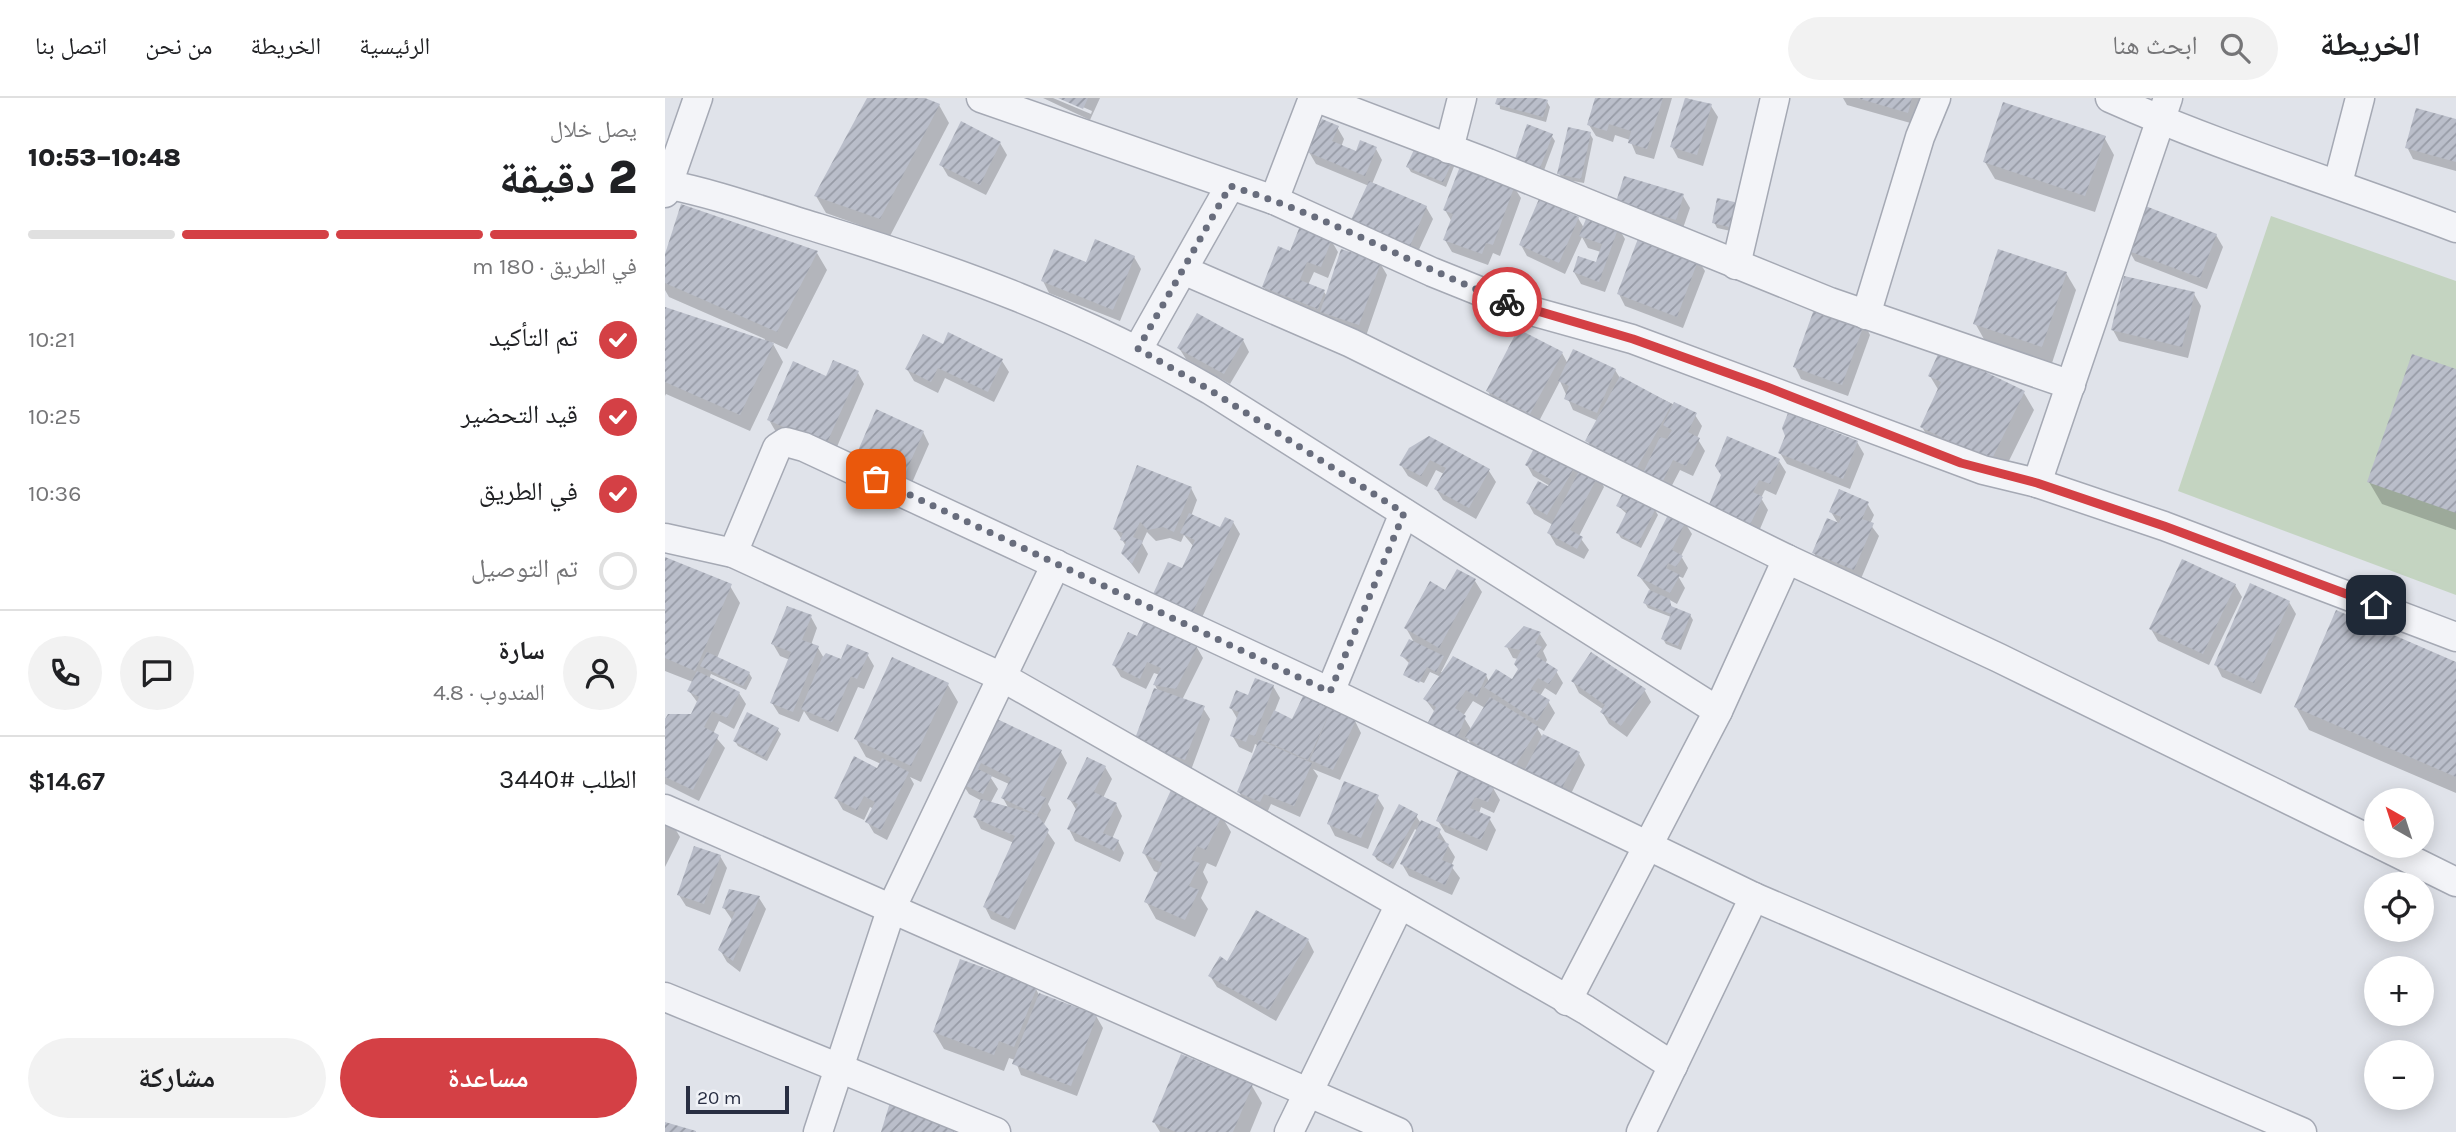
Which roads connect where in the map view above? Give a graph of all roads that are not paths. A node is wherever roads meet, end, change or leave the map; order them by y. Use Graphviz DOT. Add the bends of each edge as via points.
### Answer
graph roads {
  1 [pos="698,98"];
  2 [pos="981,98"];
  3 [pos="1315,98"];
  4 [pos="1462,98"];
  5 [pos="1775,98"];
  6 [pos="1935,98"];
  7 [pos="2111,98"];
  8 [pos="2360,98"];
  9 [pos="2164,109"];
  10 [pos="1449,149"];
  11 [pos="2338,183"];
  12 [pos="1230,186"];
  13 [pos="666,187"];
  14 [pos="1274,200"];
  15 [pos="2456,228"];
  16 [pos="1736,265"];
  17 [pos="1183,270"];
  18 [pos="1866,315"];
  19 [pos="1138,349"];
  20 [pos="2071,385"];
  21 [pos="2037,483"];
  22 [pos="1404,513"];
  23 [pos="665,538"];
  24 [pos="733,553"];
  25 [pos="1787,559"];
  26 [pos="1056,564"];
  27 [pos="2456,637"];
  28 [pos="1002,677"];
  29 [pos="1330,692"];
  30 [pos="1717,711"];
  31 [pos="665,809"];
  32 [pos="2364,837"];
  33 [pos="1646,847"];
  34 [pos="2407,858"];
  35 [pos="2456,882"];
  36 [pos="1754,897"];
  37 [pos="1400,904"];
  38 [pos="892,907"];
  39 [pos="665,997"];
  40 [pos="1567,1001"];
  41 [pos="1673,1066"];
  42 [pos="840,1068"];
  43 [pos="1309,1092"];
  44 [pos="818,1132"];
  45 [pos="996,1132"];
  46 [pos="1289,1132"];
  47 [pos="1398,1132"];
  48 [pos="1641,1132"];
  49 [pos="2302,1132"];
  1 -- 13 [label="street"];
  2 -- 12 [label="street"];
  3 -- 10 [label="street"];
  3 -- 14 [label="street"];
  4 -- 10 [label="street"];
  5 -- 16 [label="street"];
  6 -- 18 [label="street"];
  7 -- 9 [label="street"];
  8 -- 11 [label="street"];
  9 -- 11 [label="street"];
  9 -- 20 [label="street"];
  10 -- 16 [label="street"];
  11 -- 15 [label="street"];
  12 -- 14 [label="street"];
  12 -- 17 [label="street"];
  13 -- 19 [label="street" via="898,253 989,285"];
  14 -- 21 [label="street" via="1524,309 1633,339 1961,463"];
  16 -- 18 [label="street"];
  17 -- 19 [label="street"];
  17 -- 25 [label="street" via="1351,343"];
  18 -- 20 [label="street"];
  19 -- 22 [label="street"];
  20 -- 21 [label="street"];
  21 -- 27 [label="street" via="2275,566"];
  22 -- 29 [label="street"];
  22 -- 30 [label="street"];
  23 -- 24 [label="street"];
  24 -- 26 [label="street" via="777,448 786,442 853,468"];
  24 -- 28 [label="street"];
  25 -- 30 [label="street"];
  25 -- 32 [label="street"];
  26 -- 28 [label="street"];
  26 -- 29 [label="street"];
  28 -- 37 [label="street"];
  28 -- 38 [label="street"];
  29 -- 33 [label="street"];
  30 -- 33 [label="street"];
  31 -- 38 [label="street"];
  33 -- 36 [label="street"];
  33 -- 40 [label="street"];
  34 -- 35 [label="street"];
  36 -- 41 [label="street"];
  36 -- 49 [label="street"];
  37 -- 40 [label="street"];
  37 -- 43 [label="street"];
  38 -- 42 [label="street"];
  38 -- 43 [label="street"];
  39 -- 42 [label="street"];
  40 -- 41 [label="street"];
  41 -- 48 [label="street"];
  42 -- 44 [label="street"];
  42 -- 45 [label="street"];
  43 -- 46 [label="street"];
  43 -- 47 [label="street"];
}
